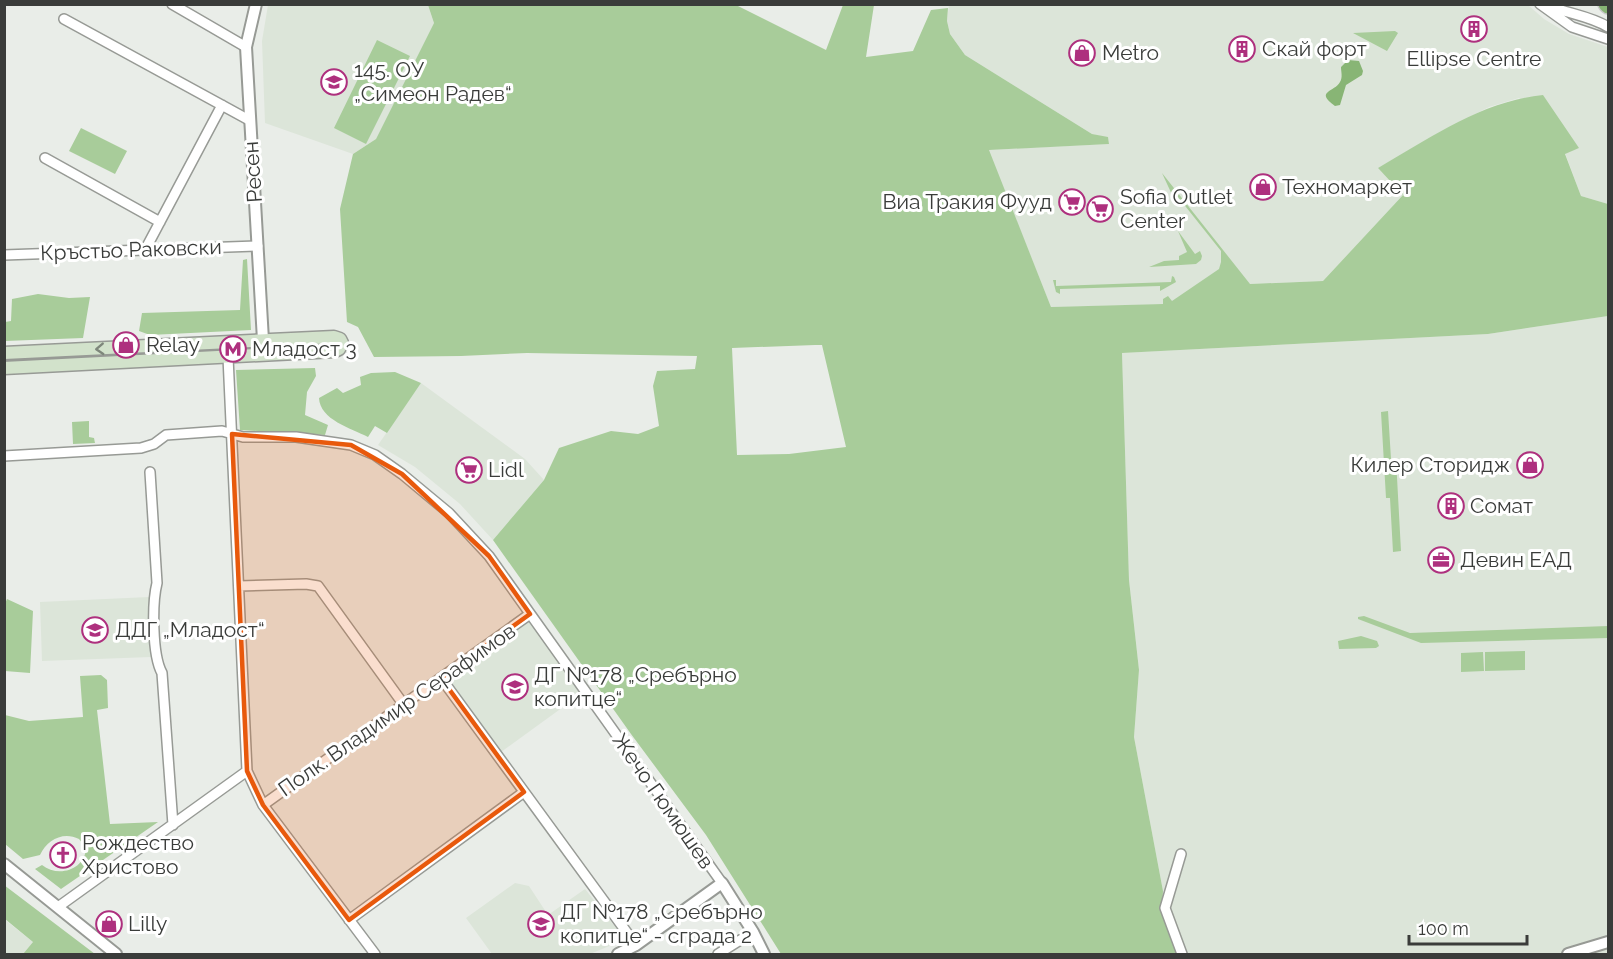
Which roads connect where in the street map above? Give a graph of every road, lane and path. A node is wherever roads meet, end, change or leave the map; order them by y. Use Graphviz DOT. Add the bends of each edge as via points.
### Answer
graph roads {
  1 [pos="256,4"];
  2 [pos="1540,4"];
  3 [pos="1545,4"];
  4 [pos="1562,4"];
  5 [pos="177,6"];
  6 [pos="1573,14"];
  7 [pos="64,19"];
  8 [pos="1608,27"];
  9 [pos="1608,39"];
  10 [pos="246,47"];
  11 [pos="222,105"];
  12 [pos="249,120"];
  13 [pos="45,158"];
  14 [pos="160,222"];
  15 [pos="258,246"];
  16 [pos="145,250"];
  17 [pos="4,255"];
  18 [pos="263,340"];
  19 [pos="4,353"];
  20 [pos="228,357"];
  21 [pos="4,368"];
  22 [pos="232,434"];
  23 [pos="4,456"];
  24 [pos="150,472"];
  25 [pos="239,586"];
  26 [pos="530,614"];
  27 [pos="441,678"];
  28 [pos="404,705"];
  29 [pos="248,771"];
  30 [pos="525,792"];
  31 [pos="263,805"];
  32 [pos="173,825"];
  33 [pos="1181,854"];
  34 [pos="4,864"];
  35 [pos="722,883"];
  36 [pos="58,907"];
  37 [pos="349,920"];
  38 [pos="753,932"];
  39 [pos="1608,942"];
  40 [pos="636,945"];
  41 [pos="116,954"];
  42 [pos="375,954"];
  43 [pos="618,954"];
  44 [pos="718,954"];
  45 [pos="764,954"];
  46 [pos="1182,954"];
  47 [pos="1568,954"];
  1 -- 10 [label="street, Ресен"];
  2 -- 9 [label="street" via="1572,27"];
  3 -- 6 [label="street"];
  4 -- 6 [label="street"];
  5 -- 10 [label="street"];
  6 -- 8 [label="street"];
  6 -- 9 [label="street"];
  7 -- 11 [label="street"];
  10 -- 12 [label="street, Ресен"];
  11 -- 12 [label="street"];
  11 -- 14 [label="street"];
  12 -- 15 [label="street, Ресен"];
  13 -- 14 [label="street"];
  14 -- 16 [label="street"];
  15 -- 16 [label="street, Кръстьо Раковски"];
  15 -- 18 [label="street, Ресен"];
  16 -- 17 [label="street, Кръстьо Раковски"];
  18 -- 19 [label="main road, one-way"];
  18 -- 20 [label="main road" via="336,337 342,343 335,351"];
  20 -- 21 [label="main road"];
  20 -- 22 [label="street"];
  22 -- 23 [label="street, Жечо Гюмюшев" via="222,431 166,435 141,448"];
  22 -- 25 [label="street"];
  22 -- 26 [label="street, Жечо Гюмюшев" via="328,441 375,455 449,513 489,556"];
  24 -- 32 [label="street" via="157,583 153,597 156,663 162,673"];
  25 -- 28 [label="street" via="318,586"];
  25 -- 29 [label="street"];
  26 -- 27 [label="street, Полк. Владимир Серафимов"];
  26 -- 35 [label="street, Жечо Гюмюшев"];
  27 -- 28 [label="street, Полк. Владимир Серафимов"];
  27 -- 30 [label="street"];
  28 -- 31 [label="street, Полк. Владимир Серафимов"];
  29 -- 31 [label="street"];
  29 -- 32 [label="street, Полк. Владимир Серафимов"];
  30 -- 37 [label="street"];
  30 -- 40 [label="street"];
  31 -- 37 [label="street"];
  32 -- 36 [label="street, Полк. Владимир Серафимов"];
  33 -- 46 [label="street" via="1165,908"];
  34 -- 36 [label="street"];
  35 -- 38 [label="street, Жечо Гюмюшев"];
  35 -- 40 [label="street"];
  36 -- 41 [label="street"];
  37 -- 42 [label="street"];
  38 -- 44 [label="street"];
  38 -- 45 [label="street, Жечо Гюмюшев"];
  39 -- 47 [label="street"];
  40 -- 43 [label="street"];
}
